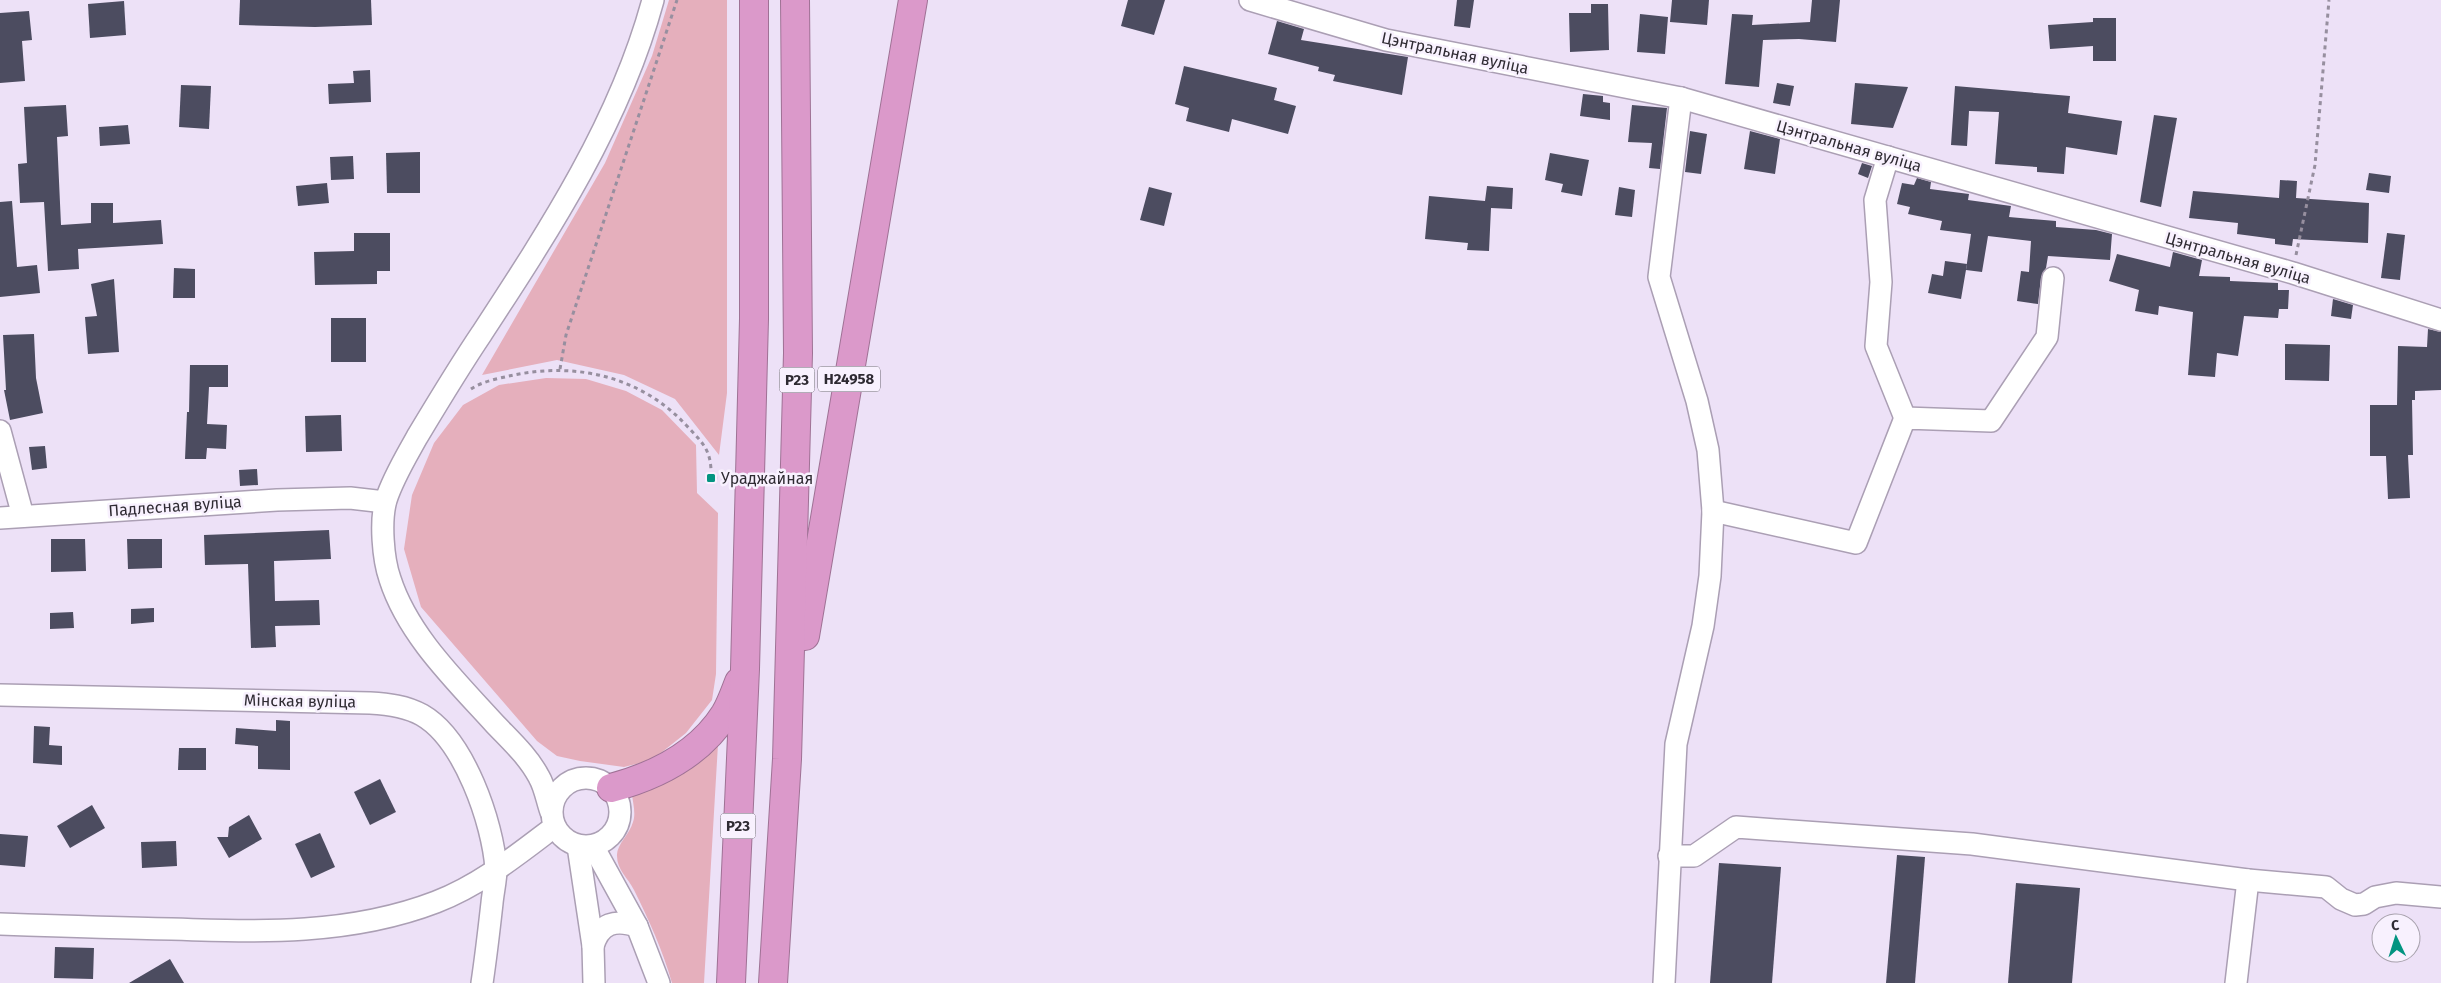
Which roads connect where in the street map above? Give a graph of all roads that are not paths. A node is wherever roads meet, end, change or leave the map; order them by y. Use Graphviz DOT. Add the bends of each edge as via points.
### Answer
graph roads {
  1 [pos="653,0"];
  2 [pos="754,0"];
  3 [pos="795,0"];
  4 [pos="913,0"];
  5 [pos="1250,0"];
  6 [pos="1681,98"];
  7 [pos="1888,157"];
  8 [pos="2053,278"];
  9 [pos="2441,320"];
  10 [pos="1905,418"];
  11 [pos="0,431"];
  12 [pos="386,502"];
  13 [pos="1713,511"];
  14 [pos="22,516"];
  15 [pos="0,518"];
  16 [pos="745,669"];
  17 [pos="0,695"];
  18 [pos="526,757"];
  19 [pos="787,759"];
  20 [pos="578,778"];
  21 [pos="611,788"];
  22 [pos="553,820"];
  23 [pos="585,846"];
  24 [pos="1669,856"];
  25 [pos="496,870"];
  26 [pos="2248,880"];
  27 [pos="2441,897"];
  28 [pos="0,924"];
  29 [pos="637,926"];
  30 [pos="593,946"];
  31 [pos="482,983"];
  32 [pos="594,983"];
  33 [pos="659,983"];
  34 [pos="731,983"];
  35 [pos="773,983"];
  36 [pos="1664,983"];
  37 [pos="2236,983"];
  1 -- 12 [label="street" via="646,27 618,97 588,162 543,239 441,396 399,469"];
  2 -- 16 [label="highway, Р23" via="754,319"];
  3 -- 19 [label="highway, Р23" via="798,353"];
  4 -- 19 [label="highway, Н24958" via="808,614"];
  5 -- 6 [label="street, Цэнтральная вуліца" via="1386,40"];
  6 -- 7 [label="street, Цэнтральная вуліца"];
  6 -- 13 [label="street" via="1658,277 1697,401 1706,442"];
  7 -- 9 [label="street, Цэнтральная вуліца" via="2293,273"];
  7 -- 10 [label="street" via="1875,200 1881,282 1876,346"];
  8 -- 10 [label="street" via="2047,338 1991,421"];
  10 -- 13 [label="street" via="1856,543"];
  11 -- 14 [label="street"];
  12 -- 14 [label="street, Падлесная вуліца" via="350,498 277,500"];
  12 -- 18 [label="street" via="383,550 390,580 411,624 450,674"];
  13 -- 24 [label="street" via="1704,626 1676,744"];
  14 -- 15 [label="street, Падлесная вуліца"];
  16 -- 21 [label="highway" via="726,713 704,741 685,756 641,780"];
  16 -- 34 [label="highway, Р23"];
  17 -- 25 [label="street, Мінская вуліца" via="394,705 421,715 443,733 473,782 486,817"];
  18 -- 20 [label="street" via="554,773"];
  18 -- 22 [label="street" via="540,778"];
  19 -- 35 [label="highway, Р23"];
  20 -- 21 [label="street" via="596,779"];
  20 -- 22 [label="street" via="558,790 553,800"];
  21 -- 23 [label="street" via="620,807 617,827 607,839"];
  22 -- 23 [label="street" via="560,836"];
  22 -- 25 [label="street"];
  23 -- 29 [label="street"];
  23 -- 30 [label="street"];
  24 -- 26 [label="street" via="1694,856 1736,827 1972,844"];
  24 -- 36 [label="street"];
  25 -- 28 [label="street" via="469,887 408,912 316,930 259,932"];
  25 -- 31 [label="street, Мінская вуліца"];
  26 -- 27 [label="street" via="2326,887 2354,905 2396,893"];
  26 -- 37 [label="street"];
  29 -- 30 [label="street" via="624,922 610,924 597,933"];
  29 -- 33 [label="street"];
  30 -- 32 [label="street"];
}
